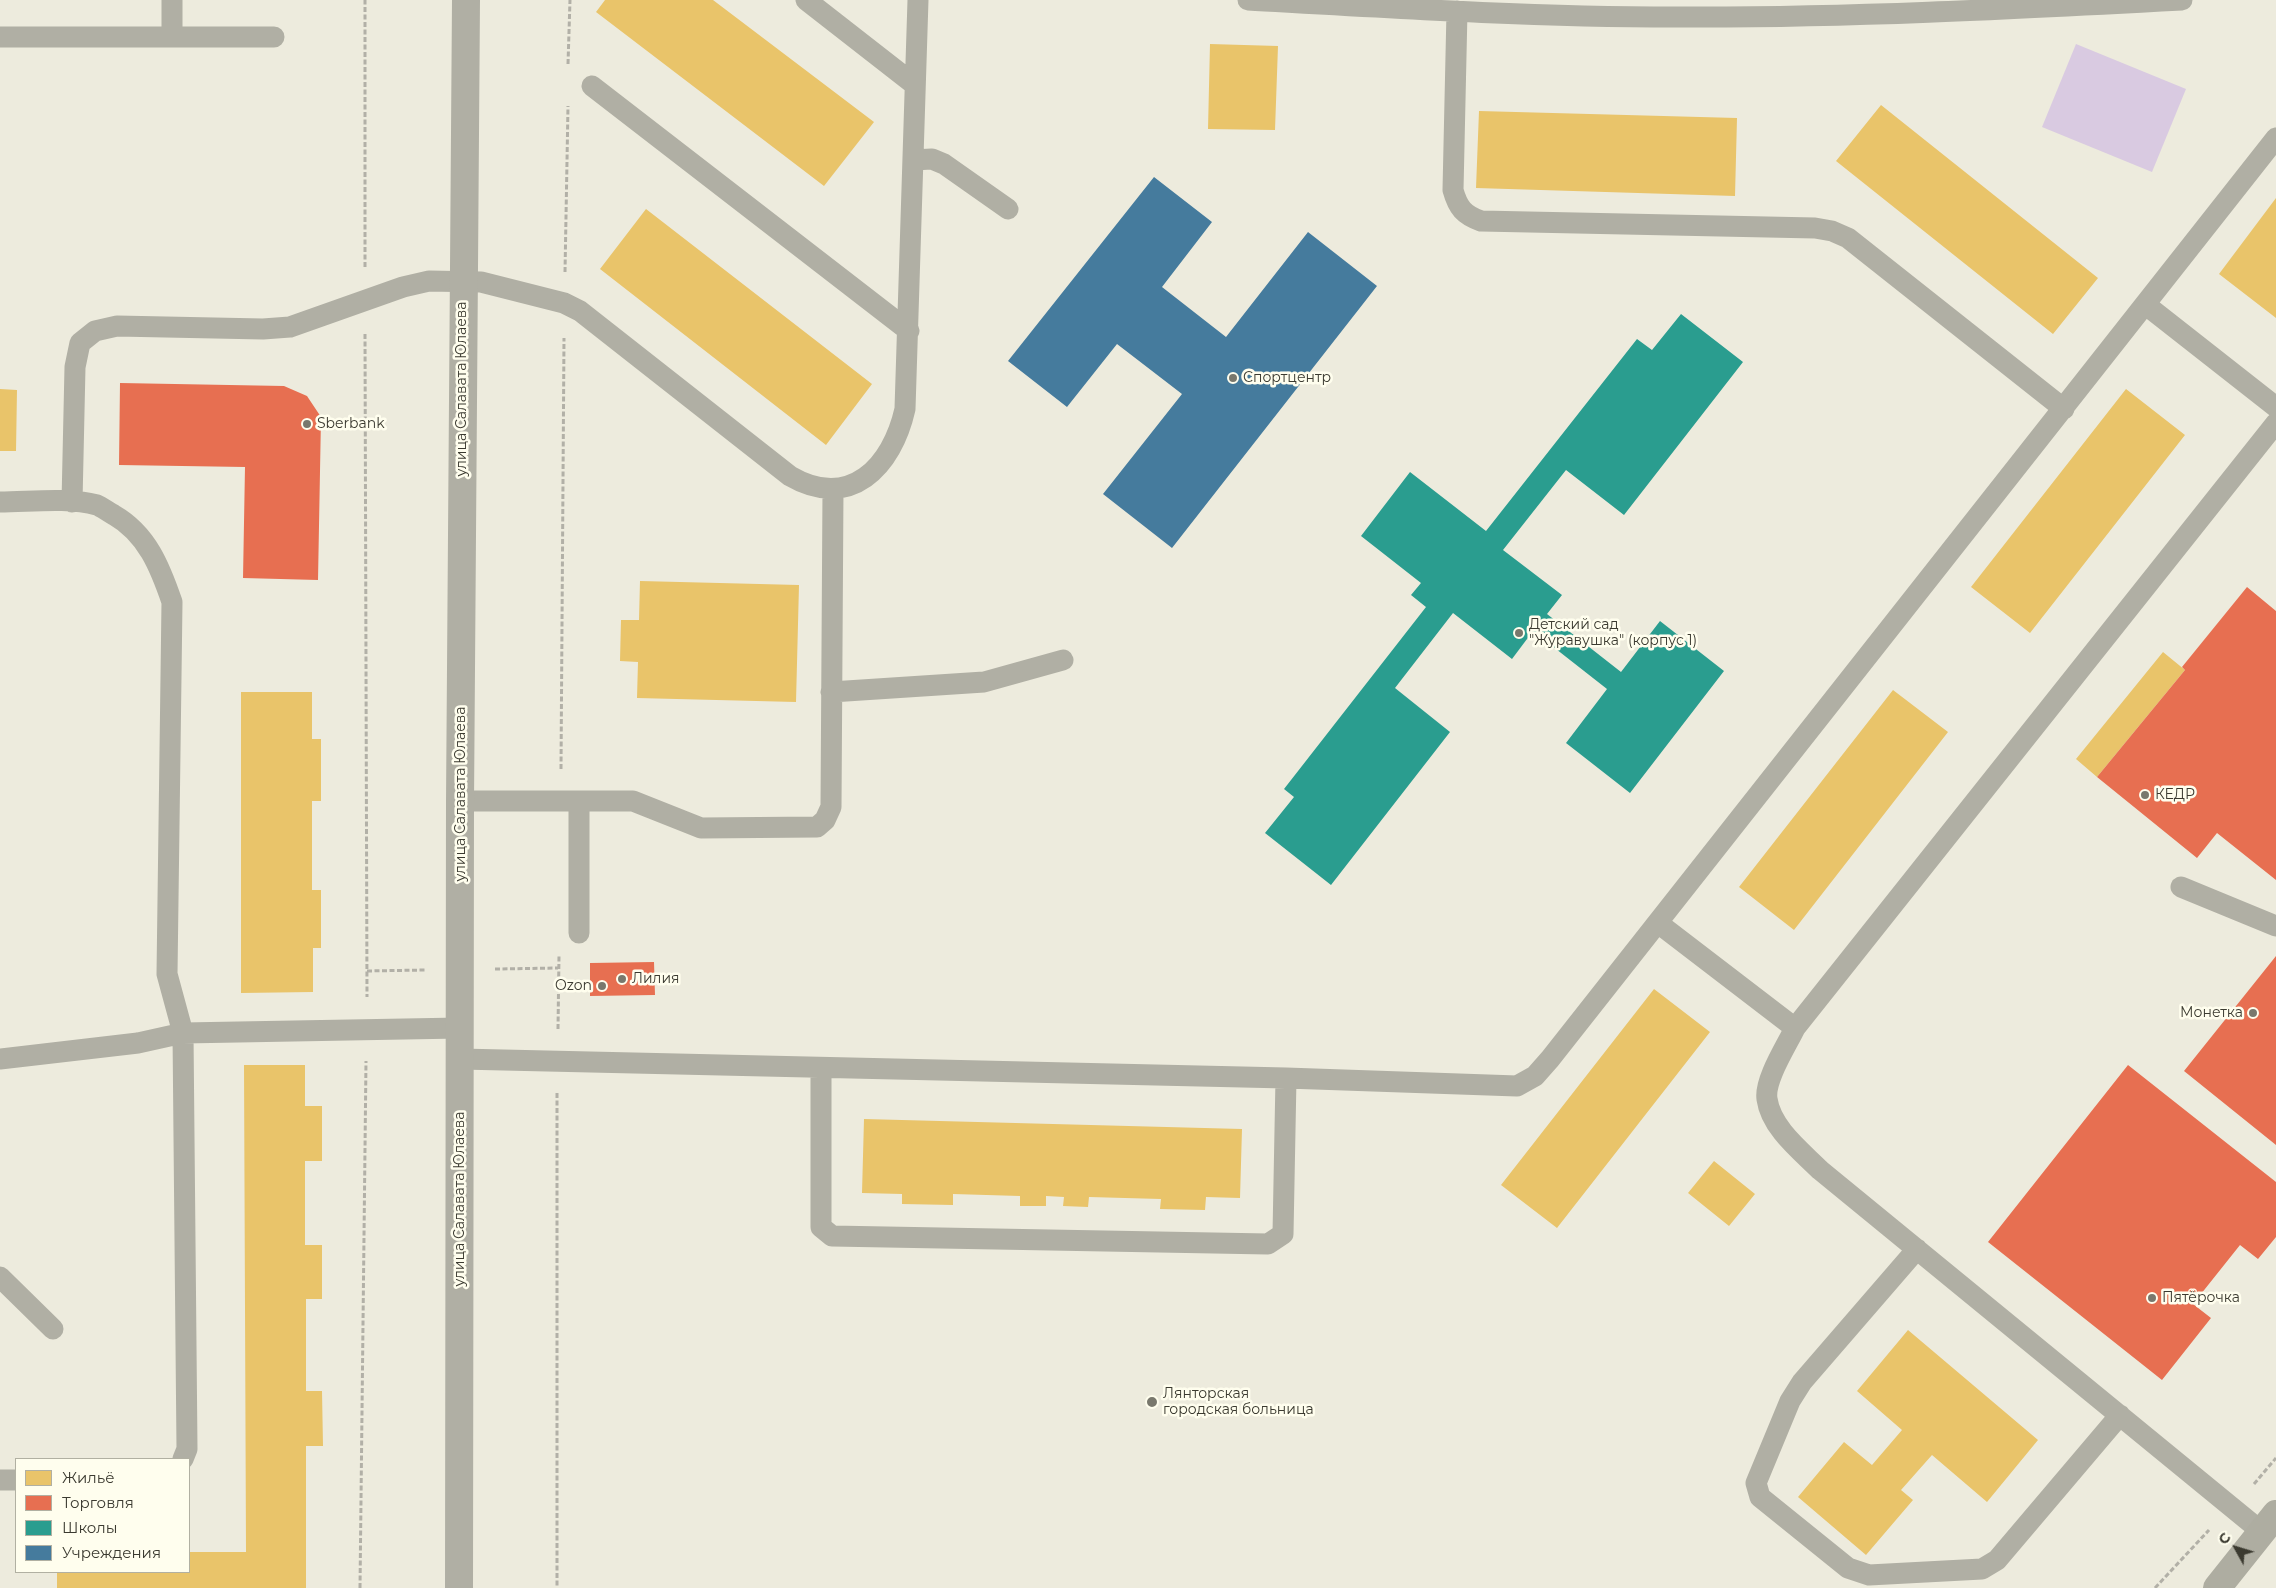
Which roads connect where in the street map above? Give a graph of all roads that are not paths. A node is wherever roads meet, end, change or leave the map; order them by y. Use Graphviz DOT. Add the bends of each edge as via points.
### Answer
graph roads {
  1 [pos="172,0"];
  2 [pos="466,0"];
  3 [pos="806,0"];
  4 [pos="918,0"];
  5 [pos="1248,0"];
  6 [pos="2182,0"];
  7 [pos="1458,11"];
  8 [pos="0,37"];
  9 [pos="172,37"];
  10 [pos="274,37"];
  11 [pos="915,85"];
  12 [pos="592,86"];
  13 [pos="2276,138"];
  14 [pos="913,160"];
  15 [pos="1008,209"];
  16 [pos="463,280"];
  17 [pos="2146,305"];
  18 [pos="909,331"];
  19 [pos="2276,406"];
  20 [pos="2064,409"];
  21 [pos="2276,423"];
  22 [pos="833,489"];
  23 [pos="0,502"];
  24 [pos="72,502"];
  25 [pos="1063,660"];
  26 [pos="831,692"];
  27 [pos="460,801"];
  28 [pos="579,801"];
  29 [pos="2180,887"];
  30 [pos="1658,923"];
  31 [pos="2276,926"];
  32 [pos="579,933"];
  33 [pos="460,1028"];
  34 [pos="1796,1028"];
  35 [pos="183,1034"];
  36 [pos="0,1059"];
  37 [pos="460,1059"];
  38 [pos="821,1068"];
  39 [pos="1286,1078"];
  40 [pos="1917,1249"];
  41 [pos="0,1278"];
  42 [pos="53,1329"];
  43 [pos="2120,1415"];
  44 [pos="184,1458"];
  45 [pos="0,1480"];
  46 [pos="15,1480"];
  47 [pos="2269,1523"];
  48 [pos="459,1588"];
  49 [pos="2217,1588"];
  1 -- 9 [label="lane"];
  2 -- 16 [label="street, улица Салавата Юлаева"];
  3 -- 11 [label="lane"];
  4 -- 11 [label="lane"];
  5 -- 7 [label="lane"];
  6 -- 7 [label="lane" via="1816,15 1674,17"];
  7 -- 20 [label="lane" via="1453,190 1458,206 1468,216 1481,221 1815,228 1832,231 1848,238"];
  8 -- 9 [label="lane"];
  9 -- 10 [label="lane"];
  11 -- 14 [label="lane"];
  12 -- 18 [label="lane"];
  13 -- 17 [label="lane"];
  14 -- 15 [label="lane" via="932,159 944,164"];
  14 -- 18 [label="lane"];
  16 -- 22 [label="lane" via="526,293 580,311 790,476 805,485"];
  16 -- 24 [label="lane" via="429,280 290,327 117,326 95,331 80,344 74,367"];
  16 -- 27 [label="street, улица Салавата Юлаева"];
  17 -- 19 [label="lane"];
  17 -- 20 [label="lane"];
  18 -- 22 [label="lane" via="906,409 892,450 860,480"];
  20 -- 30 [label="lane"];
  21 -- 34 [label="lane"];
  22 -- 26 [label="lane"];
  23 -- 24 [label="lane"];
  24 -- 35 [label="lane" via="98,505 127,523 145,542 161,568 172,602 167,974"];
  25 -- 26 [label="lane" via="984,682"];
  26 -- 28 [label="lane" via="831,807 825,820 817,827 701,828 633,801"];
  27 -- 28 [label="lane"];
  27 -- 33 [label="street, улица Салавата Юлаева"];
  28 -- 32 [label="lane"];
  29 -- 31 [label="lane"];
  30 -- 34 [label="lane"];
  30 -- 39 [label="lane" via="1535,1076 1517,1086"];
  33 -- 35 [label="lane"];
  33 -- 37 [label="street, улица Салавата Юлаева"];
  34 -- 40 [label="lane" via="1772,1074 1766,1098 1772,1117 1820,1170"];
  35 -- 36 [label="lane" via="138,1043"];
  35 -- 44 [label="lane" via="187,1449"];
  37 -- 38 [label="lane"];
  37 -- 48 [label="street, улица Салавата Юлаева"];
  38 -- 39 [label="lane"];
  38 -- 39 [label="lane" via="821,1227 832,1236 1268,1244 1283,1234"];
  40 -- 43 [label="lane"];
  40 -- 43 [label="lane" via="1802,1382 1790,1401 1756,1482 1760,1497 1848,1568 1869,1575 1982,1570 1997,1560"];
  41 -- 42 [label="lane"];
  43 -- 47 [label="lane"];
  45 -- 46 [label="lane"];
  47 -- 49 [label="main road"];
}
